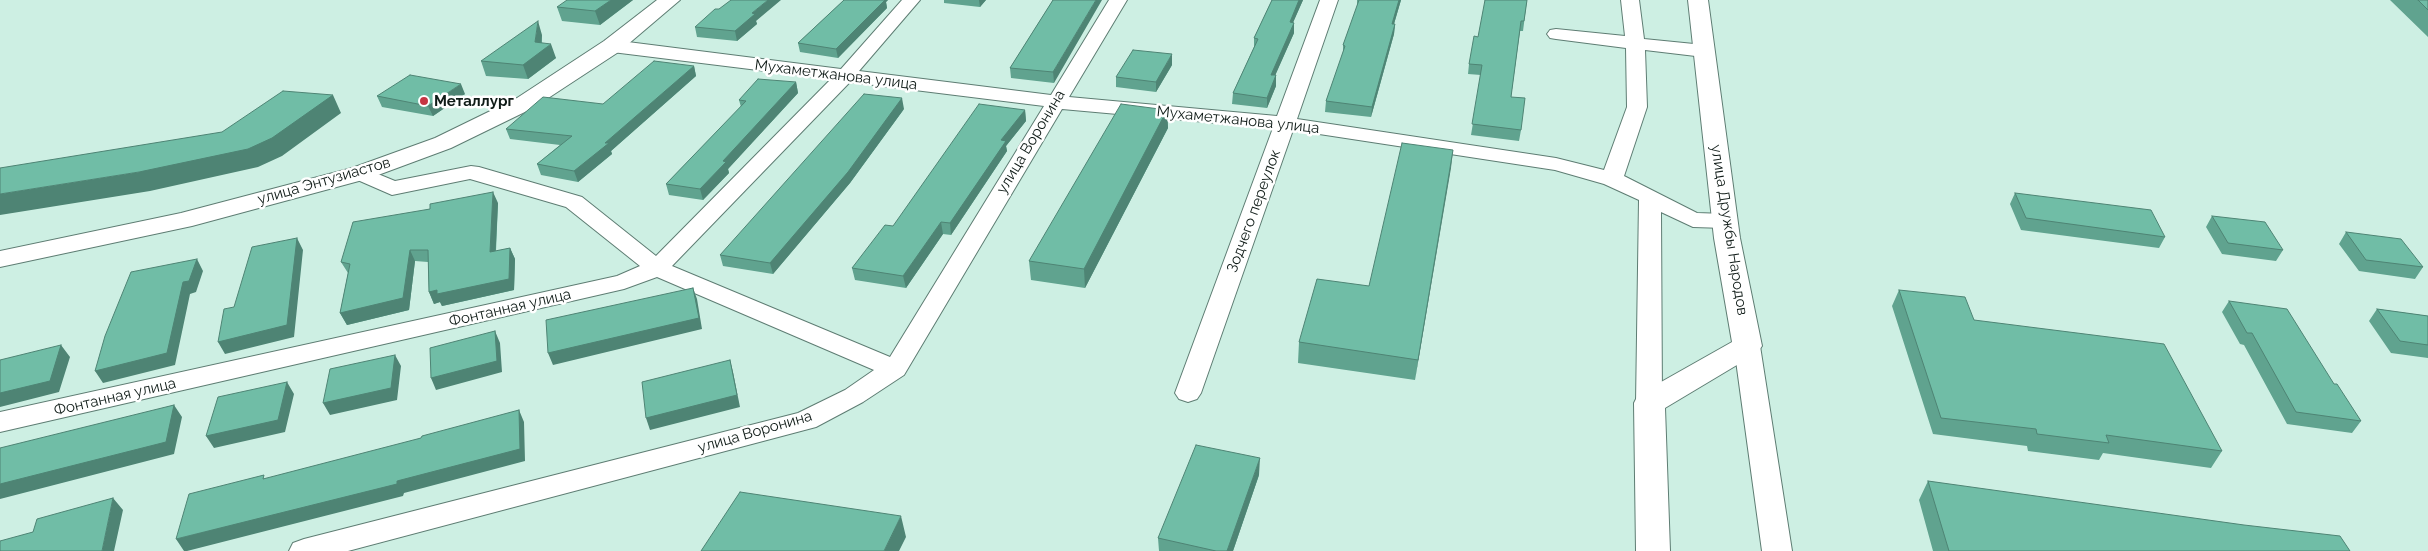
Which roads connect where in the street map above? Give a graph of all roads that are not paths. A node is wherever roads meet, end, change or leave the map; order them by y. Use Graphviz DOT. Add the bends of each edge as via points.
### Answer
graph roads {
  1 [pos="670,0"];
  2 [pos="911,0"];
  3 [pos="1118,0"];
  4 [pos="1329,0"];
  5 [pos="1630,0"];
  6 [pos="1698,0"];
  7 [pos="1556,34"];
  8 [pos="1635,43"];
  9 [pos="612,46"];
  10 [pos="1704,51"];
  11 [pos="844,77"];
  12 [pos="1056,102"];
  13 [pos="1286,123"];
  14 [pos="360,173"];
  15 [pos="1612,179"];
  16 [pos="1650,197"];
  17 [pos="1725,221"];
  18 [pos="0,259"];
  19 [pos="658,268"];
  20 [pos="1747,346"];
  21 [pos="896,369"];
  22 [pos="1188,393"];
  23 [pos="1649,404"];
  24 [pos="0,422"];
  25 [pos="304,551"];
  26 [pos="1653,551"];
  27 [pos="1777,551"];
  1 -- 9 [label="street, улица Энтузиастов"];
  2 -- 11 [label="street, Фонтанная улица"];
  3 -- 12 [label="street, улица Воронина"];
  4 -- 13 [label="street, Зодчего переулок"];
  5 -- 8 [label="street"];
  6 -- 10 [label="street, улица Дружбы Народов"];
  7 -- 8 [label="street"];
  8 -- 10 [label="street"];
  8 -- 15 [label="street" via="1637,107"];
  9 -- 11 [label="street, Мухаметжанова улица"];
  9 -- 14 [label="street, улица Энтузиастов" via="498,117 443,143"];
  10 -- 17 [label="street, улица Дружбы Народов"];
  11 -- 12 [label="street, Мухаметжанова улица"];
  11 -- 19 [label="street, Фонтанная улица"];
  12 -- 13 [label="street, Мухаметжанова улица"];
  12 -- 21 [label="street, улица Воронина"];
  13 -- 15 [label="street, Мухаметжанова улица" via="1556,164"];
  13 -- 22 [label="street, Зодчего переулок"];
  14 -- 18 [label="street, улица Энтузиастов" via="183,220"];
  14 -- 19 [label="street" via="392,188 471,172 574,202"];
  15 -- 16 [label="street, Мухаметжанова улица"];
  16 -- 17 [label="street, Мухаметжанова улица" via="1692,220"];
  16 -- 23 [label="street"];
  17 -- 20 [label="street, улица Дружбы Народов"];
  19 -- 21 [label="street"];
  19 -- 24 [label="street, Фонтанная улица" via="624,282"];
  20 -- 23 [label="street"];
  20 -- 27 [label="street"];
  21 -- 25 [label="street, улица Воронина" via="854,396 806,420"];
  23 -- 26 [label="street"];
}
